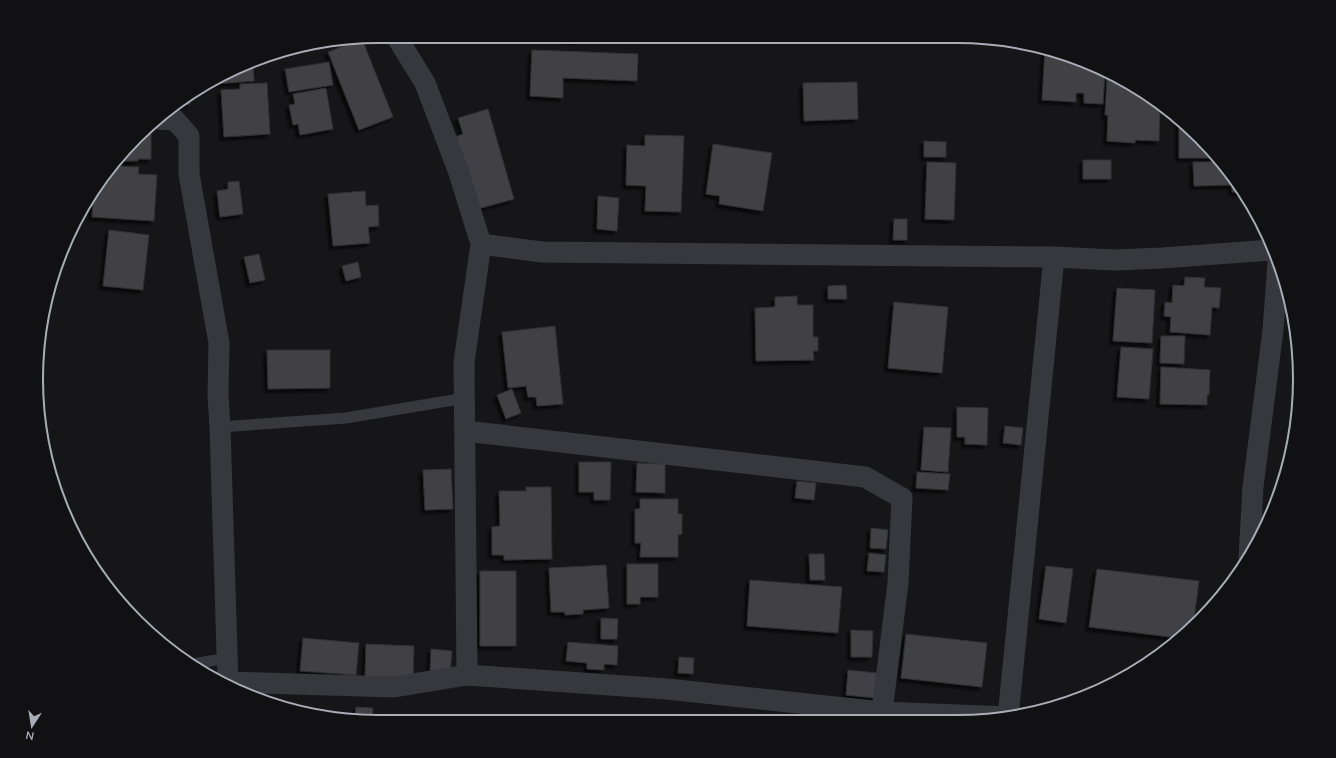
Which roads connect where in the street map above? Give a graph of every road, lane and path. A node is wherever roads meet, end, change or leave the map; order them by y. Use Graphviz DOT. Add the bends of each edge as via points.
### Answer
graph roads {
  1 [pos="400,43"];
  2 [pos="164,120"];
  3 [pos="482,244"];
  4 [pos="1267,250"];
  5 [pos="1054,257"];
  6 [pos="1277,277"];
  7 [pos="465,398"];
  8 [pos="220,427"];
  9 [pos="465,431"];
  10 [pos="1249,545"];
  11 [pos="227,658"];
  12 [pos="200,663"];
  13 [pos="467,675"];
  14 [pos="228,679"];
  15 [pos="237,683"];
  16 [pos="1009,711"];
  17 [pos="882,712"];
  18 [pos="957,715"];
  1 -- 3 [label="street" via="425,83 458,170"];
  2 -- 8 [label="street" via="175,120 189,136 190,174 219,343"];
  3 -- 5 [label="street" via="542,252"];
  3 -- 7 [label="street" via="464,362"];
  4 -- 5 [label="street" via="1115,260"];
  5 -- 16 [label="street"];
  6 -- 10 [label="street"];
  7 -- 8 [label="lane" via="346,418"];
  7 -- 9 [label="street"];
  8 -- 11 [label="street"];
  9 -- 13 [label="street"];
  9 -- 17 [label="street" via="864,476 902,498 898,583"];
  11 -- 12 [label="lane"];
  11 -- 14 [label="street"];
  13 -- 15 [label="street" via="394,688"];
  13 -- 17 [label="street" via="667,690"];
  17 -- 18 [label="street"];
}
